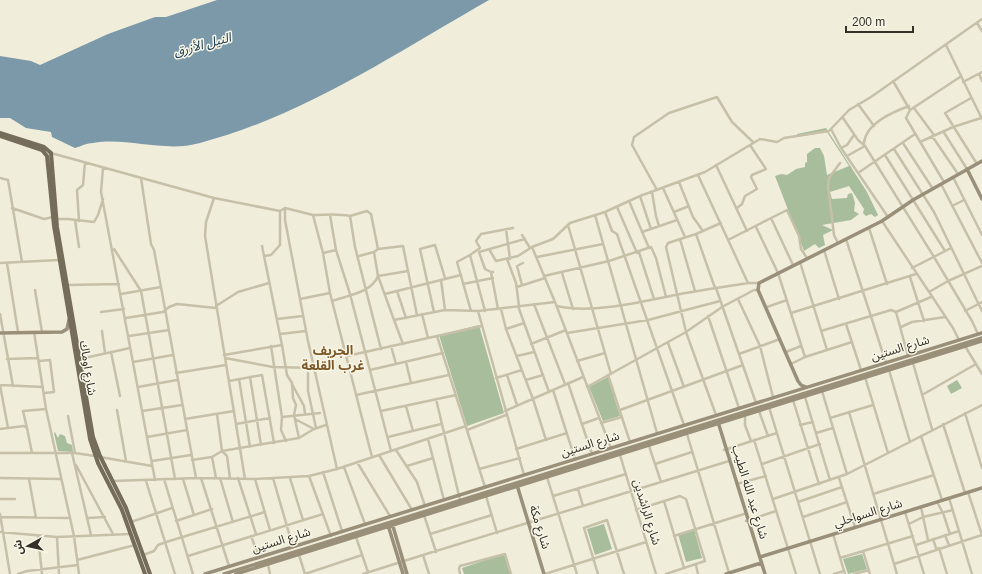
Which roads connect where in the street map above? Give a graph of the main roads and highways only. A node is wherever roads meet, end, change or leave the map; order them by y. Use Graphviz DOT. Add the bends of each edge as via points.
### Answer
graph roads {
  1 [pos="0,133"];
  2 [pos="0,136"];
  3 [pos="48,154"];
  4 [pos="982,161"];
  5 [pos="967,169"];
  6 [pos="982,199"];
  7 [pos="55,218"];
  8 [pos="65,278"];
  9 [pos="70,320"];
  10 [pos="2,333"];
  11 [pos="980,333"];
  12 [pos="982,339"];
  13 [pos="798,381"];
  14 [pos="807,387"];
  15 [pos="796,390"];
  16 [pos="781,402"];
  17 [pos="85,403"];
  18 [pos="714,416"];
  19 [pos="717,423"];
  20 [pos="671,437"];
  21 [pos="618,446"];
  22 [pos="620,453"];
  23 [pos="98,456"];
  24 [pos="728,461"];
  25 [pos="574,467"];
  26 [pos="515,478"];
  27 [pos="517,484"];
  28 [pos="982,488"];
  29 [pos="460,498"];
  30 [pos="453,500"];
  31 [pos="747,521"];
  32 [pos="389,522"];
  33 [pos="332,542"];
  34 [pos="273,553"];
  35 [pos="267,555"];
  36 [pos="274,558"];
  37 [pos="759,558"];
  38 [pos="268,562"];
  39 [pos="402,562"];
  40 [pos="760,563"];
  41 [pos="237,572"];
  42 [pos="243,573"];
  43 [pos="727,573"];
  44 [pos="145,574"];
  45 [pos="150,574"];
  46 [pos="205,574"];
  47 [pos="224,574"];
  48 [pos="403,574"];
  49 [pos="407,574"];
  50 [pos="545,574"];
  51 [pos="764,574"];
  1 -- 3 [label="main road" via="44,147"];
  2 -- 3 [label="main road"];
  3 -- 7 [label="main road, شارع اوماك"];
  3 -- 7 [label="main road, شارع اوماك" via="53,166"];
  4 -- 5 [label="main road"];
  5 -- 6 [label="main road"];
  5 -- 13 [label="main road" via="882,221 759,283 758,290"];
  7 -- 8 [label="main road, شارع اوماك"];
  7 -- 8 [label="main road, شارع اوماك"];
  8 -- 9 [label="main road, شارع اوماك"];
  8 -- 17 [label="main road, شارع اوماك"];
  9 -- 10 [label="main road" via="67,329 62,332"];
  9 -- 17 [label="main road, شارع اوماك"];
  11 -- 14 [label="main road, شارع الستين"];
  12 -- 16 [label="main road, شارع الستين"];
  12 -- 16 [label="main road" via="913,363"];
  13 -- 14 [label="main road"];
  13 -- 15 [label="main road"];
  14 -- 15 [label="main road, شارع الستين"];
  15 -- 18 [label="main road, شارع الستين"];
  16 -- 19 [label="main road, شارع الستين"];
  16 -- 19 [label="main road"];
  17 -- 23 [label="main road, شارع اوماك"];
  18 -- 19 [label="main road, شارع عبد الله الطيب"];
  18 -- 21 [label="main road, شارع الستين"];
  19 -- 20 [label="main road, شارع الستين"];
  19 -- 20 [label="main road"];
  19 -- 24 [label="main road, شارع عبد الله الطيب"];
  20 -- 22 [label="main road, شارع الستين"];
  20 -- 22 [label="main road" via="649,446"];
  21 -- 22 [label="main road"];
  21 -- 26 [label="main road, شارع الستين"];
  22 -- 25 [label="main road, شارع الستين"];
  23 -- 44 [label="main road, شارع اوماك" via="132,534"];
  23 -- 45 [label="main road, شارع اوماك" via="113,481"];
  24 -- 31 [label="main road, شارع عبد الله الطيب"];
  24 -- 31 [label="main road, شارع عبد الله الطيب"];
  25 -- 27 [label="main road, شارع الستين"];
  25 -- 27 [label="main road"];
  26 -- 27 [label="main road, شارع مكة"];
  26 -- 29 [label="main road, شارع الستين"];
  27 -- 29 [label="main road, شارع الستين"];
  27 -- 32 [label="main road" via="424,515"];
  27 -- 50 [label="main road, شارع مكة"];
  28 -- 37 [label="main road, شارع السواحلي"];
  29 -- 30 [label="main road, شارع الستين"];
  30 -- 32 [label="main road, شارع الستين"];
  30 -- 32 [label="main road, شارع الستين" via="444,500 412,510"];
  31 -- 37 [label="main road, شارع عبد الله الطيب"];
  32 -- 33 [label="main road, شارع الستين"];
  32 -- 33 [label="main road" via="356,537"];
  32 -- 34 [label="main road, شارع الستين" via="365,525"];
  32 -- 39 [label="main road"];
  33 -- 36 [label="main road, شارع الستين"];
  33 -- 38 [label="main road"];
  34 -- 35 [label="main road, شارع الستين"];
  34 -- 36 [label="main road"];
  35 -- 38 [label="main road"];
  35 -- 46 [label="main road, شارع الستين"];
  36 -- 38 [label="main road, شارع الستين"];
  37 -- 40 [label="main road, شارع عبد الله الطيب"];
  38 -- 41 [label="main road, شارع الستين"];
  38 -- 42 [label="main road"];
  39 -- 48 [label="main road"];
  39 -- 49 [label="main road"];
  40 -- 43 [label="main road"];
  40 -- 51 [label="main road, شارع عبد الله الطيب"];
  41 -- 42 [label="main road"];
  41 -- 47 [label="main road, شارع الستين"];
}
